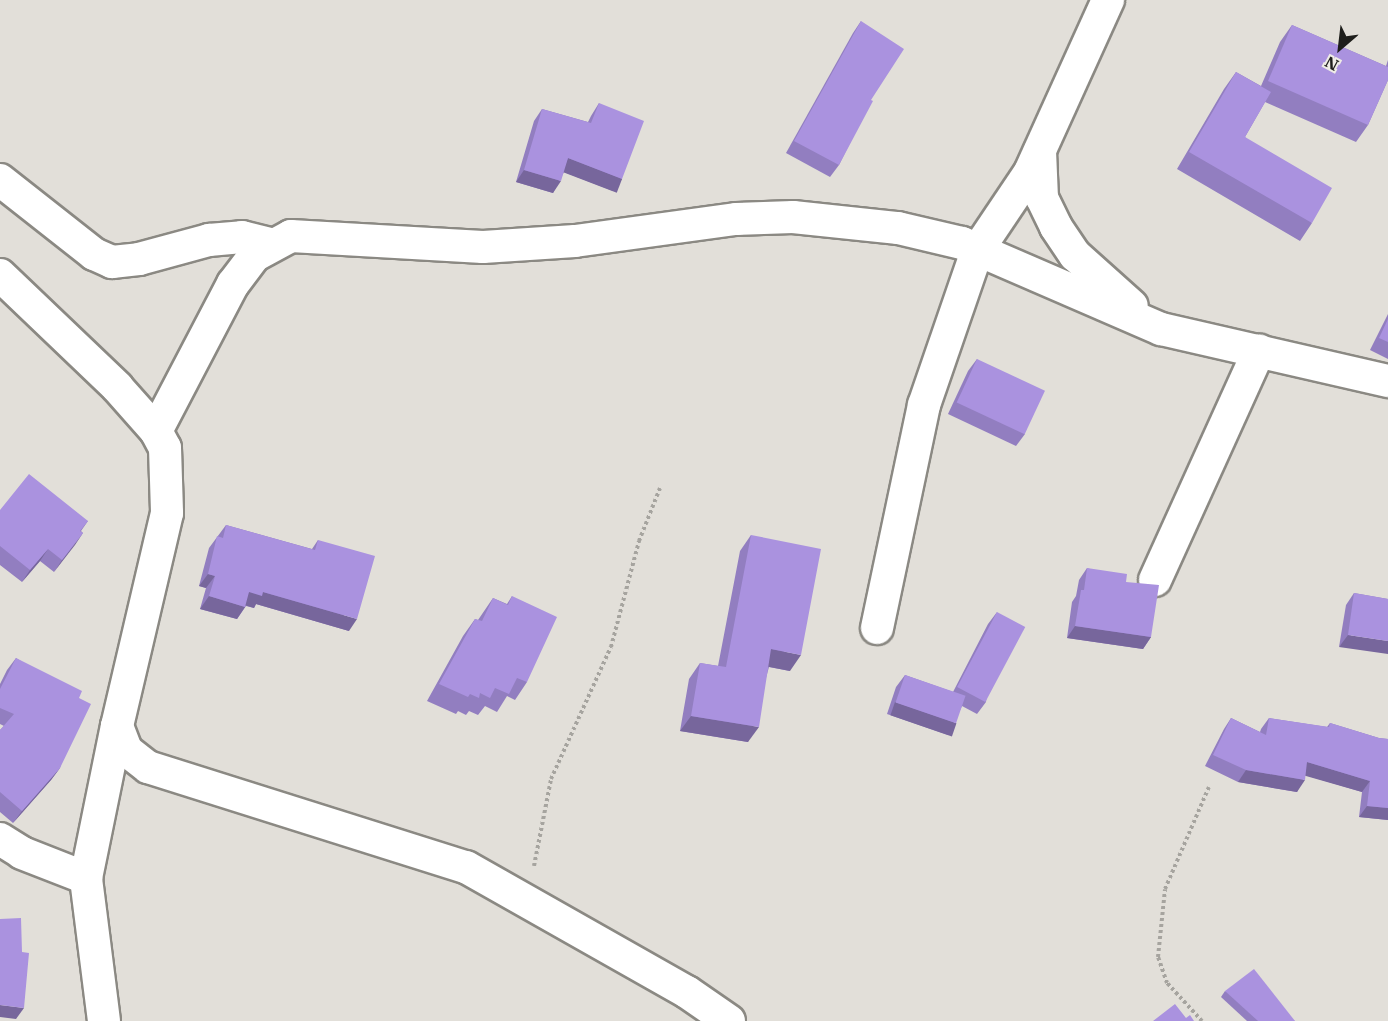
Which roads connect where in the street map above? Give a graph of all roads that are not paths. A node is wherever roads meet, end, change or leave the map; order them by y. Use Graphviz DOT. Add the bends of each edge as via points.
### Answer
graph roads {
  1 [pos="1108,0"];
  2 [pos="1040,148"];
  3 [pos="0,180"];
  4 [pos="270,244"];
  5 [pos="977,251"];
  6 [pos="0,275"];
  7 [pos="1161,328"];
  8 [pos="1259,351"];
  9 [pos="1388,381"];
  10 [pos="156,431"];
  11 [pos="1155,580"];
  12 [pos="877,628"];
  13 [pos="117,726"];
  14 [pos="0,839"];
  15 [pos="86,878"];
  16 [pos="104,1021"];
  17 [pos="729,1021"];
  1 -- 2 [label="street"];
  2 -- 5 [label="street" via="1030,172"];
  2 -- 7 [label="street" via="1042,198 1056,227 1075,255 1111,291"];
  3 -- 4 [label="street" via="94,254 112,262 139,259 209,240 242,237"];
  4 -- 5 [label="street" via="291,236 483,248 575,241 736,219 793,217 898,228 962,243"];
  4 -- 10 [label="street" via="254,256 233,284"];
  5 -- 7 [label="street"];
  5 -- 12 [label="street" via="921,416"];
  6 -- 10 [label="street" via="117,387"];
  7 -- 8 [label="street"];
  8 -- 9 [label="street"];
  8 -- 11 [label="street"];
  10 -- 13 [label="street" via="165,448 169,475 167,513"];
  13 -- 15 [label="street"];
  13 -- 17 [label="street" via="126,750 148,767 445,859 528,900"];
  14 -- 15 [label="street" via="22,853"];
  15 -- 16 [label="street"];
}
